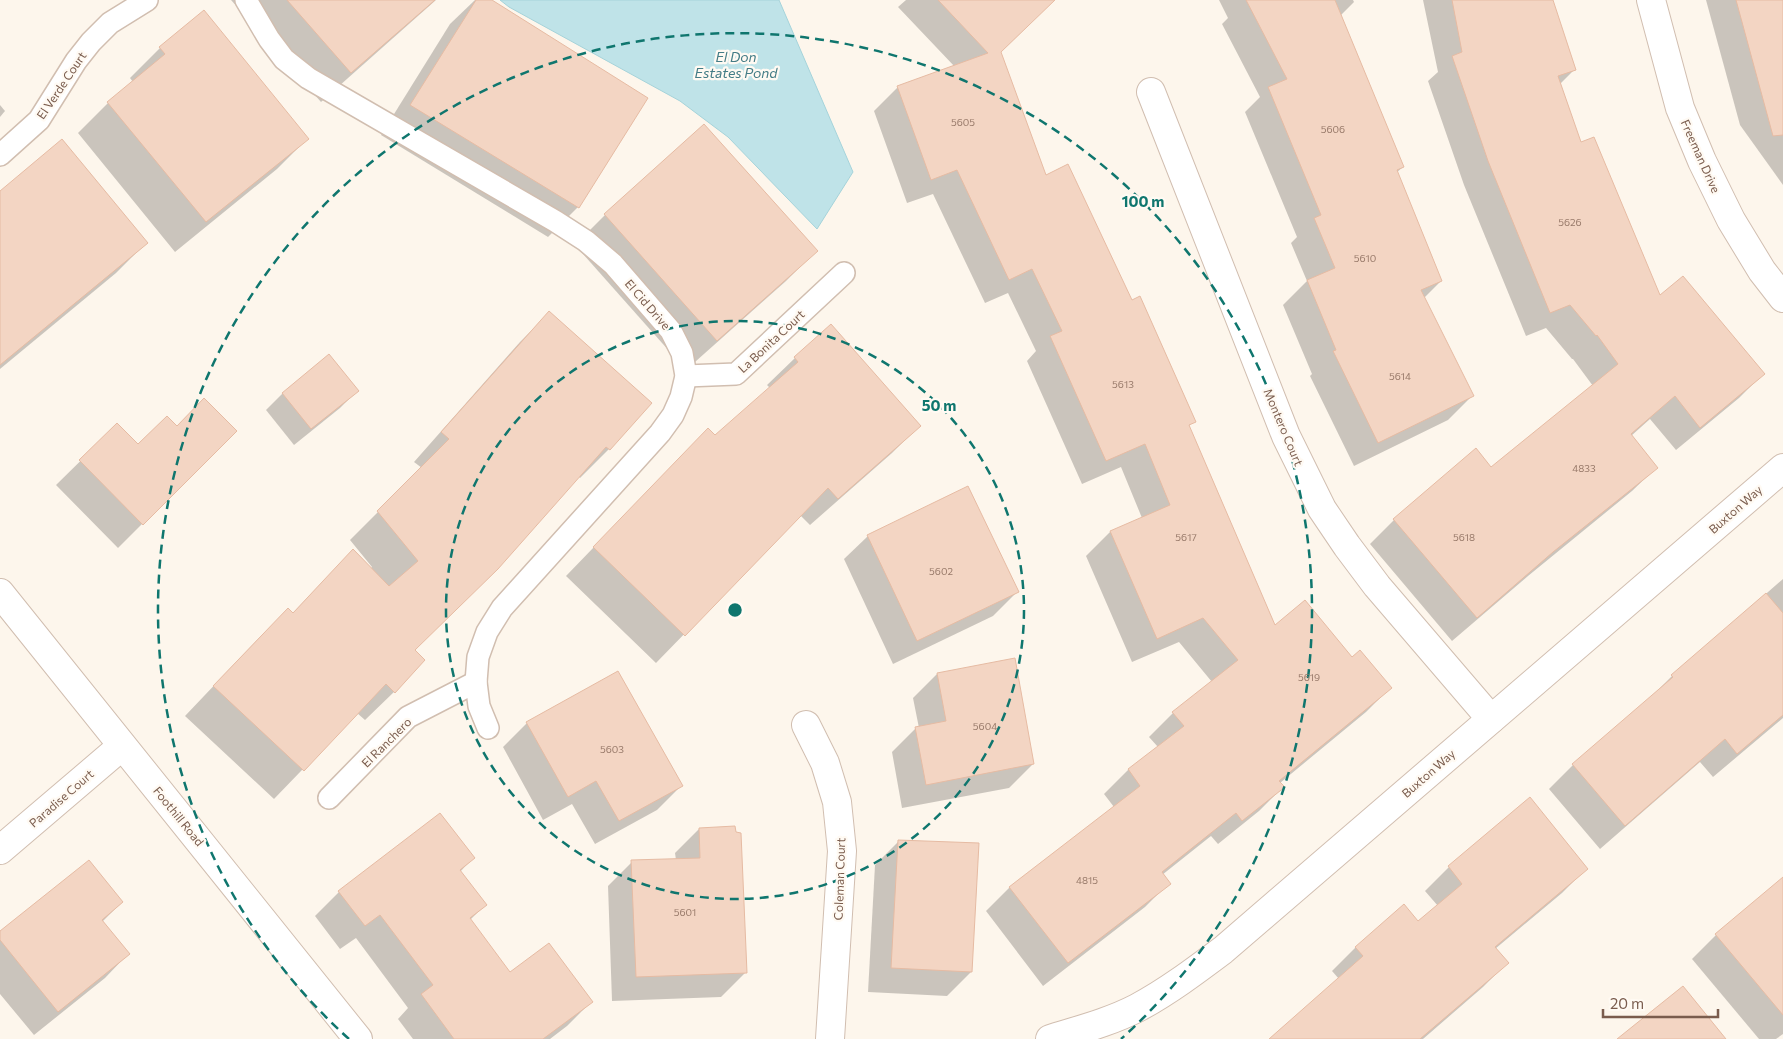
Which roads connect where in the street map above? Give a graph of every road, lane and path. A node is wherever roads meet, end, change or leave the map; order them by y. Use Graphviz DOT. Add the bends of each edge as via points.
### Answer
graph roads {
  1 [pos="147,0"];
  2 [pos="246,0"];
  3 [pos="1651,0"];
  4 [pos="1151,92"];
  5 [pos="0,155"];
  6 [pos="844,273"];
  7 [pos="1783,298"];
  8 [pos="686,376"];
  9 [pos="1783,468"];
  10 [pos="0,593"];
  11 [pos="476,682"];
  12 [pos="1491,719"];
  13 [pos="806,725"];
  14 [pos="488,728"];
  15 [pos="122,746"];
  16 [pos="329,798"];
  17 [pos="0,850"];
  18 [pos="358,1039"];
  19 [pos="830,1039"];
  20 [pos="1050,1039"];
  1 -- 5 [label="lane, El Verde Court" via="110,23 91,42 39,120"];
  2 -- 8 [label="lane, El Cid Drive" via="284,59 308,78 555,221 613,264 671,331 682,353"];
  3 -- 7 [label="street, Freeman Drive" via="1680,108 1702,161 1730,220"];
  4 -- 12 [label="street, Montero Court" via="1286,436 1322,509 1377,586"];
  6 -- 8 [label="lane, La Bonita Court" via="736,374"];
  8 -- 11 [label="lane, El Cid Drive" via="673,415 660,433 502,608 487,632 478,657"];
  9 -- 12 [label="street, Buxton Way"];
  10 -- 15 [label="street, Foothill Road"];
  11 -- 14 [label="lane, El Cid Drive" via="479,706"];
  11 -- 16 [label="lane, El Ranchero" via="408,718"];
  12 -- 20 [label="street, Buxton Way" via="1222,950 1179,983 1136,1008"];
  13 -- 19 [label="street, Coleman Court" via="825,763 837,802 842,850"];
  15 -- 17 [label="street, Paradise Court"];
  15 -- 18 [label="street, Foothill Road"];
}
